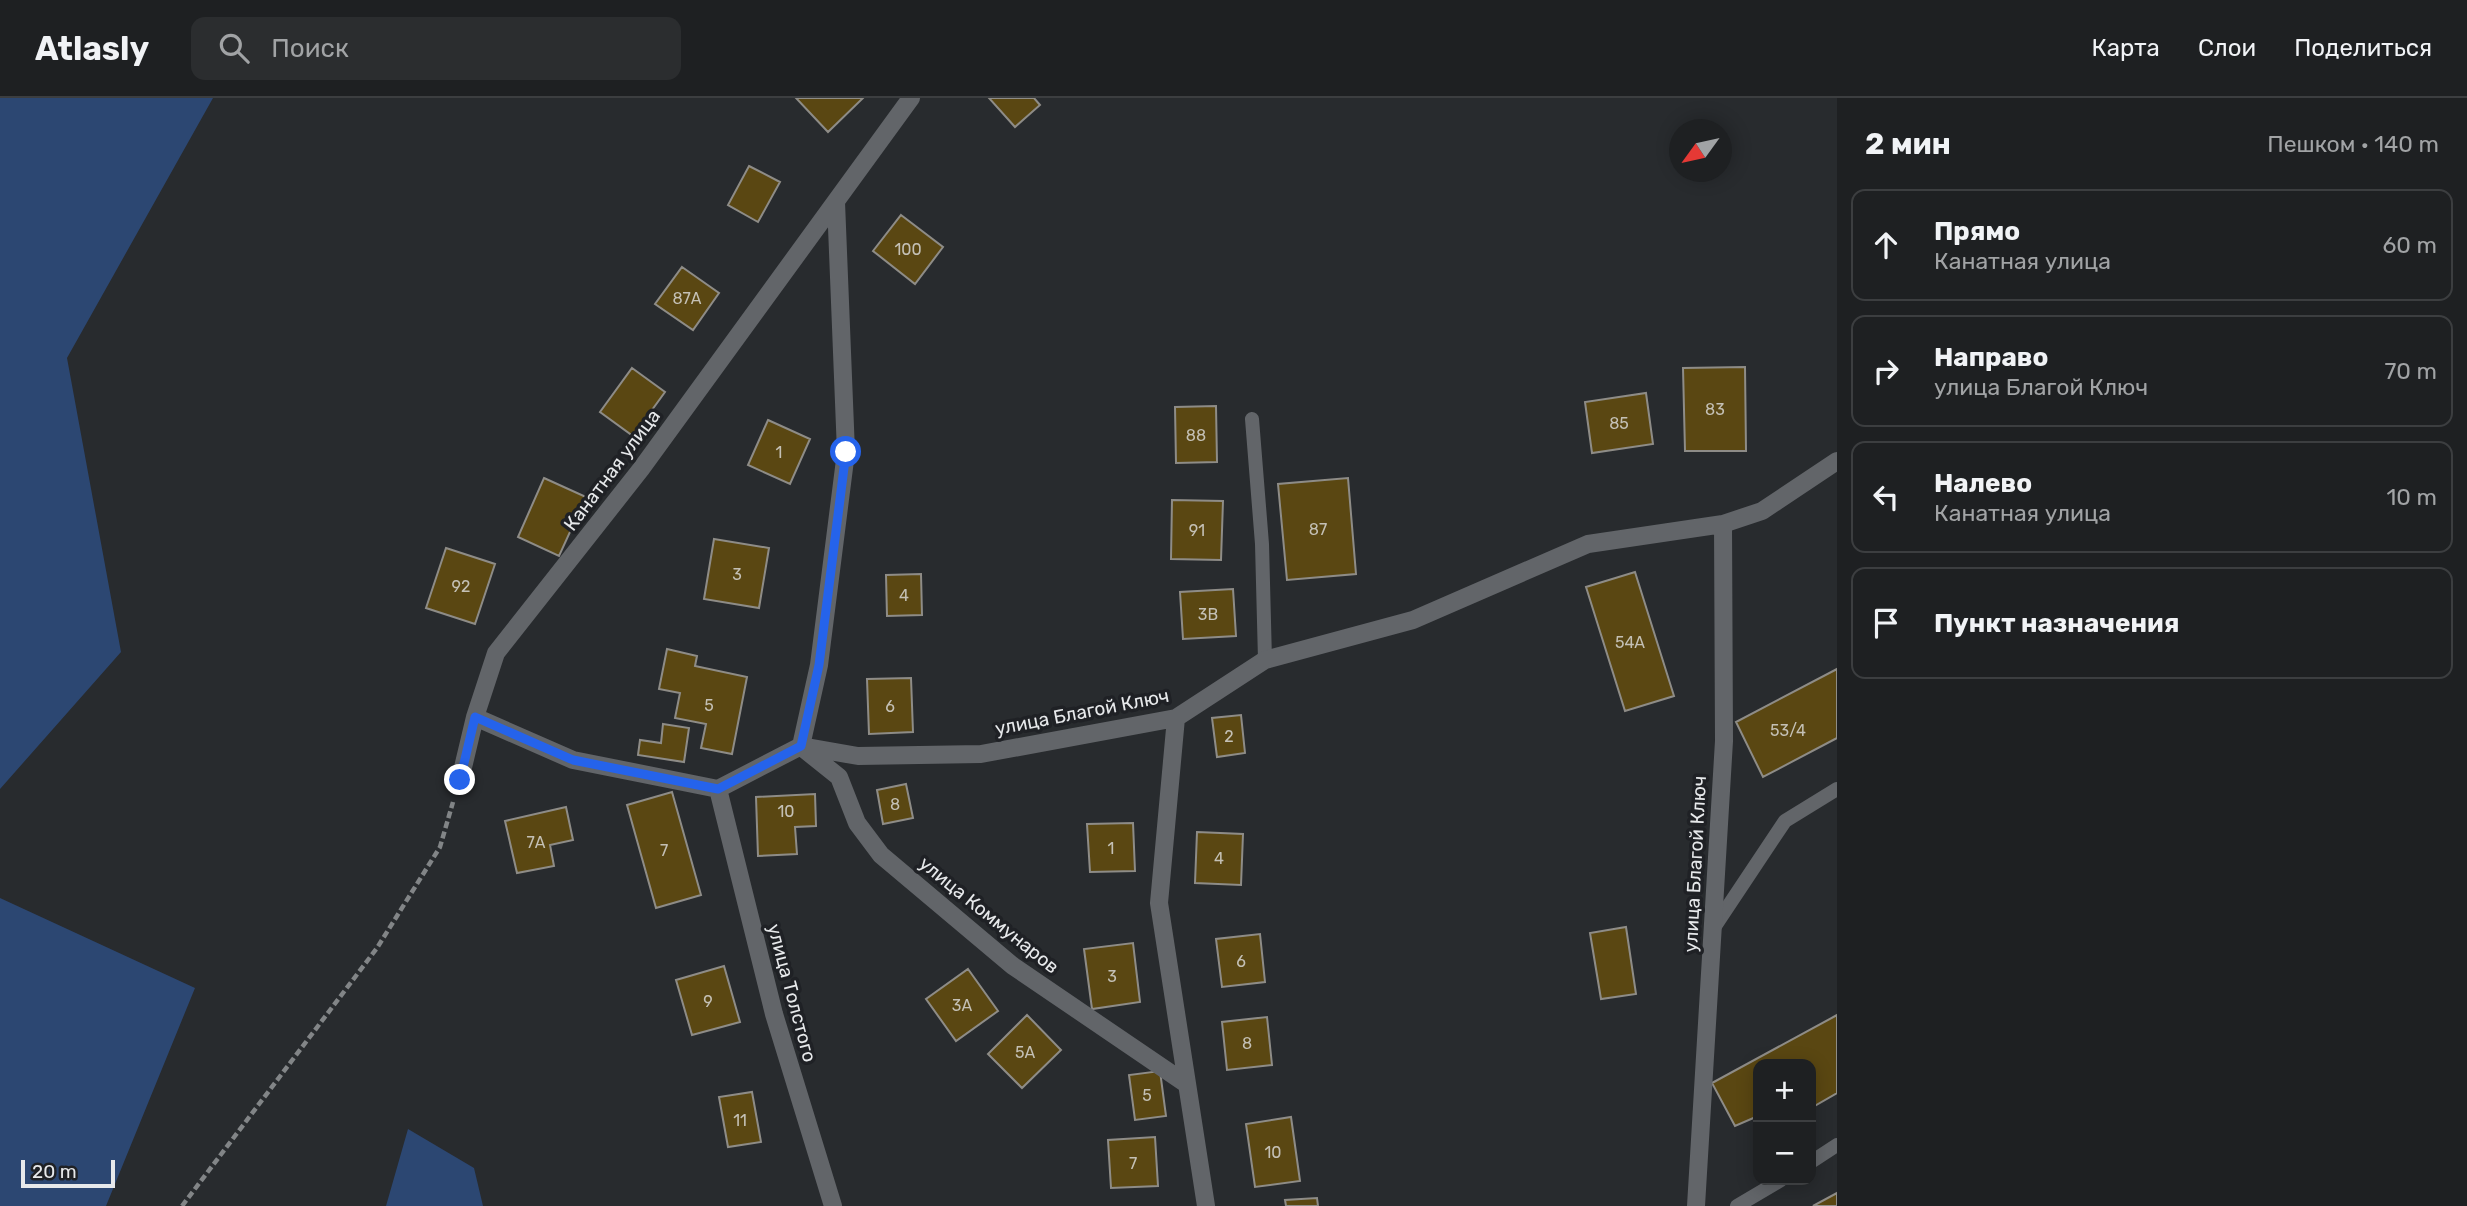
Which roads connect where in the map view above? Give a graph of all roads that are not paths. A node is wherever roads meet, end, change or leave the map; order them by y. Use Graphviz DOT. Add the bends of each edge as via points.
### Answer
graph roads {
  1 [pos="911,98"];
  2 [pos="835,202"];
  3 [pos="1252,419"];
  4 [pos="1837,461"];
  5 [pos="1723,524"];
  6 [pos="1265,660"];
  7 [pos="475,717"];
  8 [pos="1176,718"];
  9 [pos="801,746"];
  10 [pos="460,780"];
  11 [pos="718,789"];
  12 [pos="1837,789"];
  13 [pos="1713,929"];
  14 [pos="1185,1083"];
  15 [pos="1837,1145"];
  16 [pos="1816,1159"];
  17 [pos="1773,1185"];
  18 [pos="833,1206"];
  19 [pos="1206,1206"];
  20 [pos="1696,1206"];
  21 [pos="1737,1206"];
  1 -- 2 [label="street, Канатная улица"];
  2 -- 7 [label="street, Канатная улица" via="641,468 496,653"];
  2 -- 9 [label="street" via="846,452 819,665"];
  3 -- 6 [label="lane"];
  4 -- 5 [label="street, улица Благой Ключ" via="1762,510"];
  5 -- 6 [label="street, улица Благой Ключ" via="1588,544 1413,620"];
  5 -- 13 [label="street, улица Благой Ключ" via="1724,741"];
  6 -- 8 [label="street, улица Благой Ключ"];
  7 -- 10 [label="street, Канатная улица"];
  7 -- 11 [label="street" via="573,760"];
  8 -- 9 [label="street, улица Благой Ключ" via="981,754 858,756"];
  8 -- 14 [label="street" via="1159,903"];
  9 -- 11 [label="street"];
  9 -- 14 [label="street, улица Коммунаров" via="839,777 858,822 881,855 1013,966"];
  11 -- 18 [label="street, улица Толстого" via="774,1014"];
  12 -- 13 [label="lane" via="1785,821"];
  13 -- 20 [label="street, улица Благой Ключ"];
  14 -- 19 [label="street"];
  15 -- 16 [label="lane"];
  17 -- 21 [label="lane"];
}
